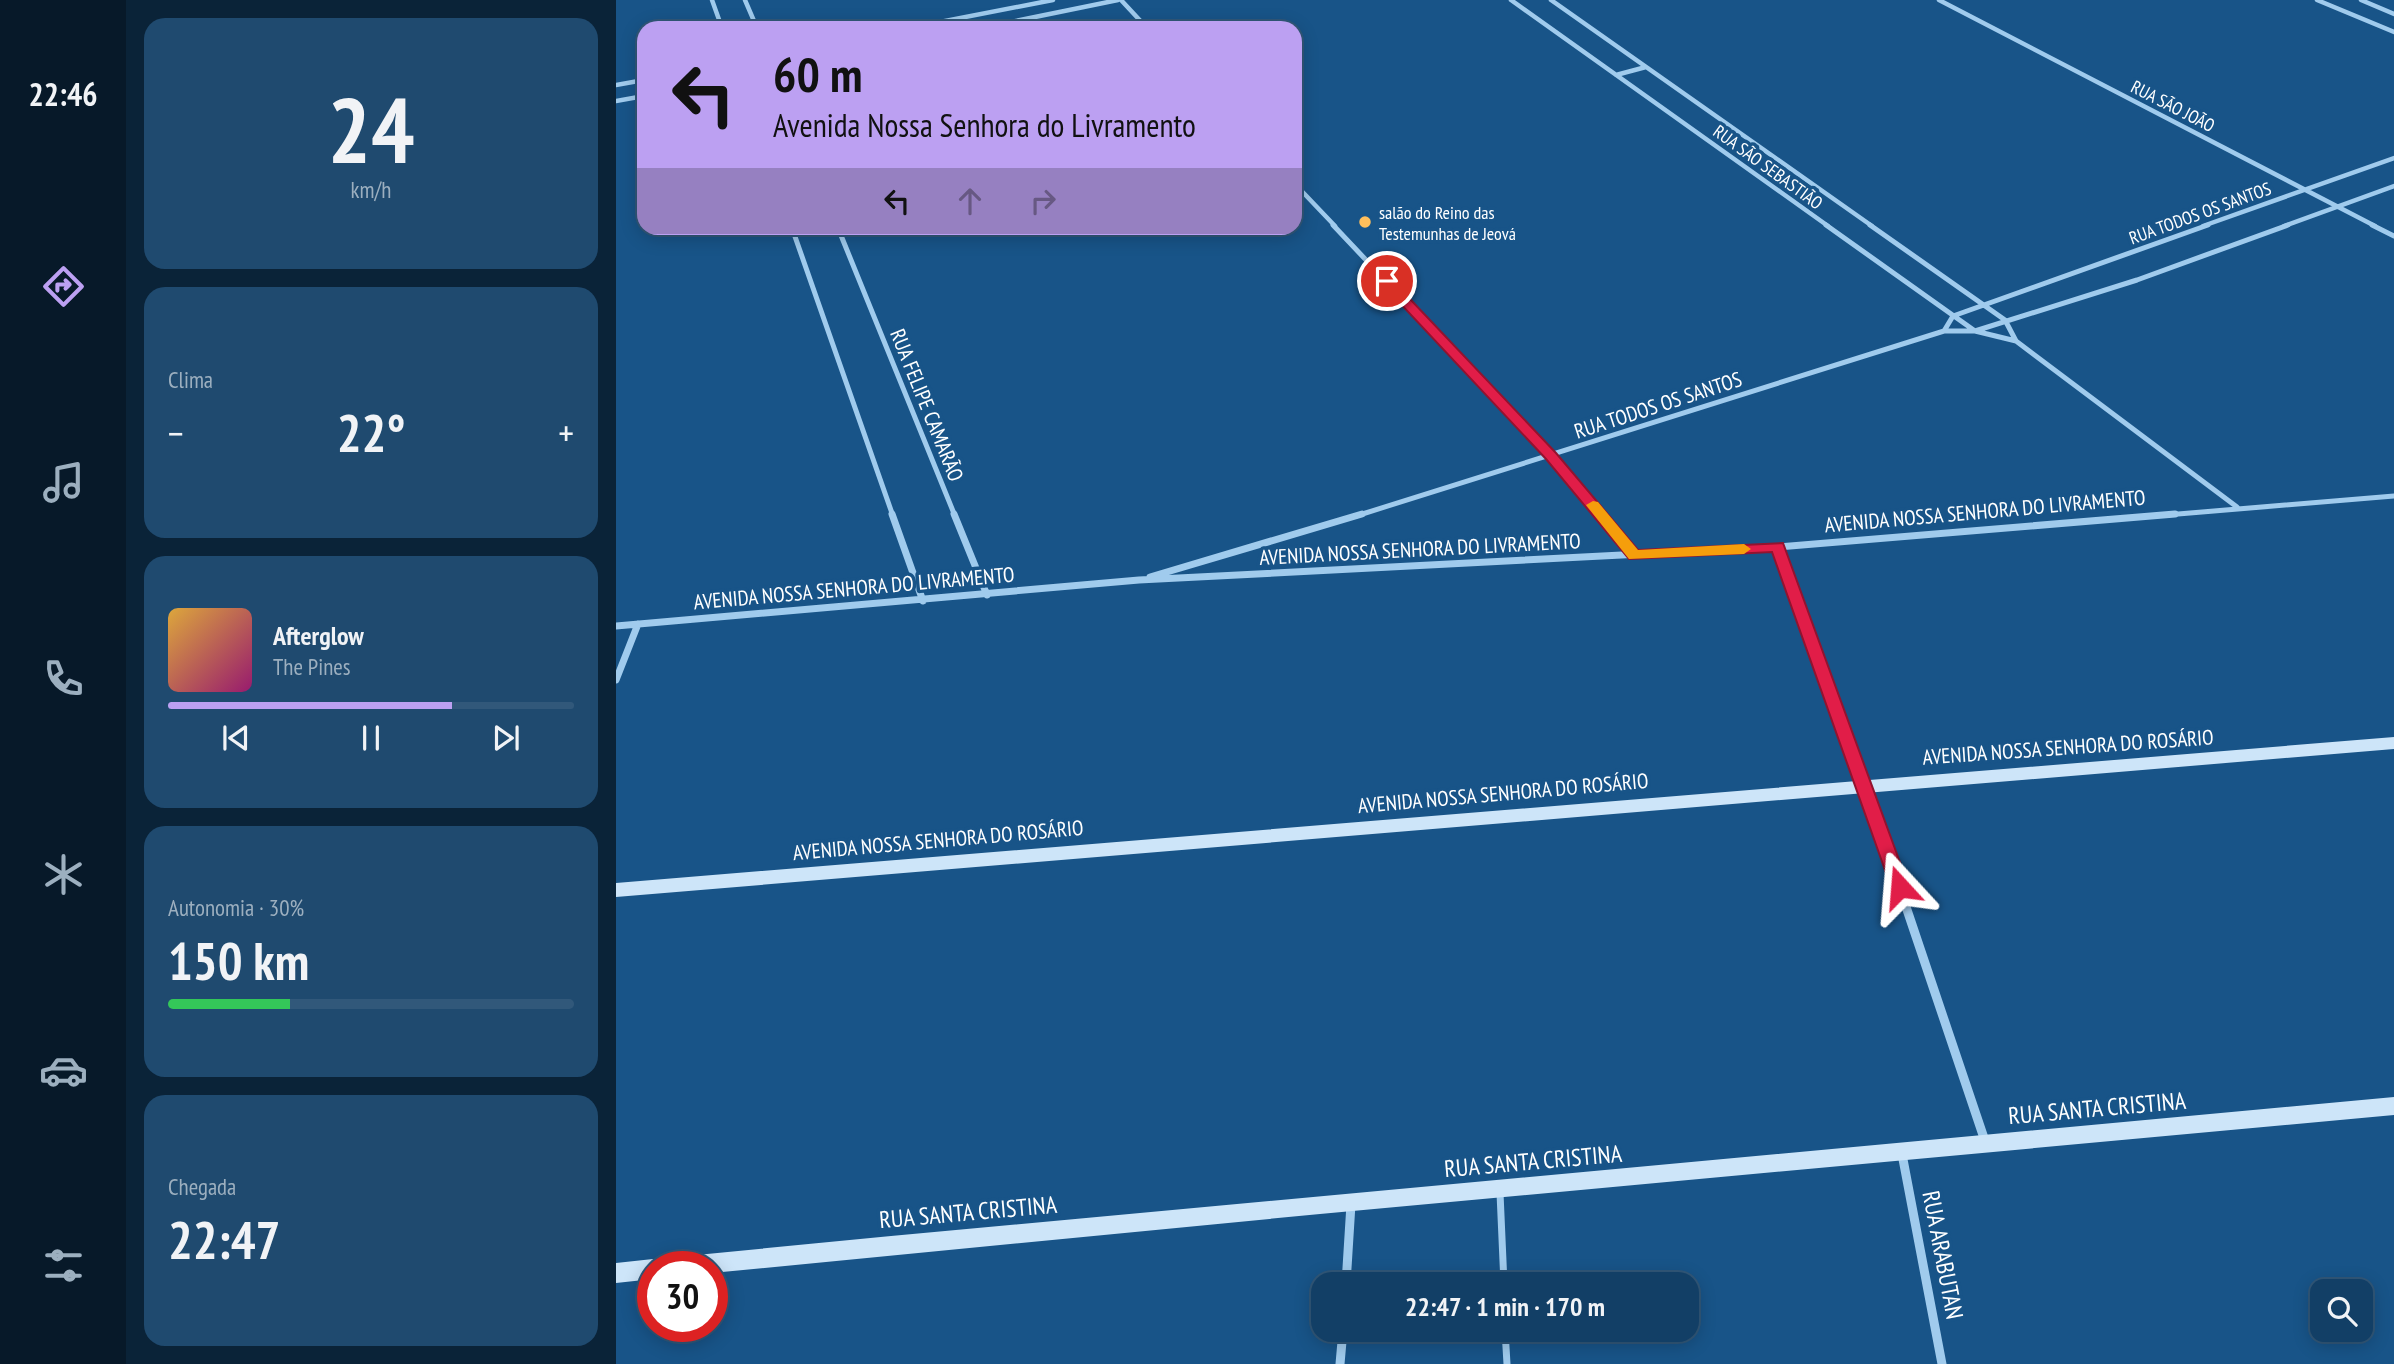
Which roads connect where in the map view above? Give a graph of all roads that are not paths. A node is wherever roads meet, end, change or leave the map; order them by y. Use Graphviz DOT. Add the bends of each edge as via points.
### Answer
graph roads {
  1 [pos="712,0"];
  2 [pos="745,0"];
  3 [pos="1053,0"];
  4 [pos="1119,0"];
  5 [pos="1511,0"];
  6 [pos="1551,0"];
  7 [pos="1939,0"];
  8 [pos="2316,0"];
  9 [pos="2361,0"];
  10 [pos="2394,14"];
  11 [pos="720,21"];
  12 [pos="754,21"];
  13 [pos="945,21"];
  14 [pos="1016,21"];
  15 [pos="1140,21"];
  16 [pos="2394,32"];
  17 [pos="1646,67"];
  18 [pos="1616,75"];
  19 [pos="637,81"];
  20 [pos="616,85"];
  21 [pos="637,97"];
  22 [pos="616,101"];
  23 [pos="2394,158"];
  24 [pos="2394,186"];
  25 [pos="2305,190"];
  26 [pos="1302,191"];
  27 [pos="2338,207"];
  28 [pos="794,235"];
  29 [pos="841,235"];
  30 [pos="2394,236"];
  31 [pos="1983,305"];
  32 [pos="1953,316"];
  33 [pos="2005,320"];
  34 [pos="1944,331"];
  35 [pos="1975,331"];
  36 [pos="2016,341"];
  37 [pos="1551,456"];
  38 [pos="2394,496"];
  39 [pos="2238,507"];
  40 [pos="1778,547"];
  41 [pos="1634,555"];
  42 [pos="1139,580"];
  43 [pos="987,594"];
  44 [pos="923,601"];
  45 [pos="638,624"];
  46 [pos="616,626"];
  47 [pos="616,680"];
  48 [pos="2394,743"];
  49 [pos="1865,785"];
  50 [pos="616,890"];
  51 [pos="2394,1106"];
  52 [pos="1986,1145"];
  53 [pos="1902,1154"];
  54 [pos="1500,1190"];
  55 [pos="1352,1203"];
  56 [pos="728,1262"];
  57 [pos="637,1271"];
  58 [pos="1347,1272"];
  59 [pos="1503,1272"];
  60 [pos="616,1273"];
  61 [pos="1342,1342"];
  62 [pos="1506,1342"];
  63 [pos="1340,1364"];
  64 [pos="1507,1364"];
  65 [pos="1942,1364"];
  1 -- 11 [label="street"];
  2 -- 12 [label="street"];
  3 -- 13 [label="street"];
  4 -- 14 [label="street"];
  4 -- 15 [label="street"];
  5 -- 18 [label="street, RUA SÃO SEBASTIÃO"];
  6 -- 17 [label="street, RUA SÃO SEBASTIÃO"];
  7 -- 25 [label="street, RUA SÃO JOÃO"];
  8 -- 16 [label="street"];
  9 -- 10 [label="street"];
  17 -- 18 [label="street"];
  17 -- 31 [label="street, RUA SÃO SEBASTIÃO"];
  18 -- 32 [label="street, RUA SÃO SEBASTIÃO"];
  19 -- 20 [label="street"];
  21 -- 22 [label="street"];
  23 -- 25 [label="street, RUA TODOS OS SANTOS"];
  24 -- 27 [label="street, RUA TODOS OS SANTOS"];
  25 -- 27 [label="street, RUA SÃO JOÃO"];
  25 -- 31 [label="street, RUA TODOS OS SANTOS"];
  26 -- 37 [label="street"];
  27 -- 30 [label="street, RUA SÃO JOÃO"];
  27 -- 33 [label="street, RUA TODOS OS SANTOS" via="2137,280"];
  28 -- 44 [label="street"];
  29 -- 43 [label="street, RUA FELIPE CAMARÃO"];
  31 -- 32 [label="street, RUA TODOS OS SANTOS"];
  31 -- 33 [label="street, RUA SÃO SEBASTIÃO"];
  32 -- 34 [label="street"];
  32 -- 35 [label="street, RUA SÃO SEBASTIÃO"];
  33 -- 35 [label="street, RUA TODOS OS SANTOS"];
  33 -- 36 [label="street, RUA SÃO SEBASTIÃO"];
  34 -- 35 [label="street, RUA TODOS OS SANTOS"];
  34 -- 37 [label="street, RUA TODOS OS SANTOS"];
  35 -- 36 [label="street, RUA SÃO SEBASTIÃO"];
  36 -- 39 [label="street, RUA SÃO SEBASTIÃO"];
  37 -- 41 [label="street"];
  37 -- 42 [label="street, RUA TODOS OS SANTOS"];
  38 -- 39 [label="street, AVENIDA NOSSA SENHORA DO LIVRAMENTO"];
  39 -- 40 [label="street, AVENIDA NOSSA SENHORA DO LIVRAMENTO"];
  40 -- 41 [label="street, AVENIDA NOSSA SENHORA DO LIVRAMENTO"];
  40 -- 49 [label="street"];
  41 -- 42 [label="street, AVENIDA NOSSA SENHORA DO LIVRAMENTO"];
  42 -- 43 [label="street, AVENIDA NOSSA SENHORA DO LIVRAMENTO"];
  43 -- 44 [label="street, AVENIDA NOSSA SENHORA DO LIVRAMENTO"];
  44 -- 45 [label="street, AVENIDA NOSSA SENHORA DO LIVRAMENTO"];
  45 -- 46 [label="street, AVENIDA NOSSA SENHORA DO LIVRAMENTO"];
  45 -- 47 [label="street"];
  48 -- 49 [label="main road, AVENIDA NOSSA SENHORA DO ROSÁRIO"];
  49 -- 50 [label="main road, AVENIDA NOSSA SENHORA DO ROSÁRIO"];
  49 -- 52 [label="street"];
  51 -- 52 [label="main road, RUA SANTA CRISTINA"];
  52 -- 53 [label="main road, RUA SANTA CRISTINA"];
  53 -- 54 [label="main road, RUA SANTA CRISTINA"];
  53 -- 65 [label="street, RUA ARABUTAN"];
  54 -- 55 [label="main road, RUA SANTA CRISTINA"];
  54 -- 59 [label="lane"];
  55 -- 56 [label="main road, RUA SANTA CRISTINA"];
  55 -- 58 [label="street"];
  57 -- 60 [label="main road"];
  61 -- 63 [label="street"];
  62 -- 64 [label="lane"];
}
